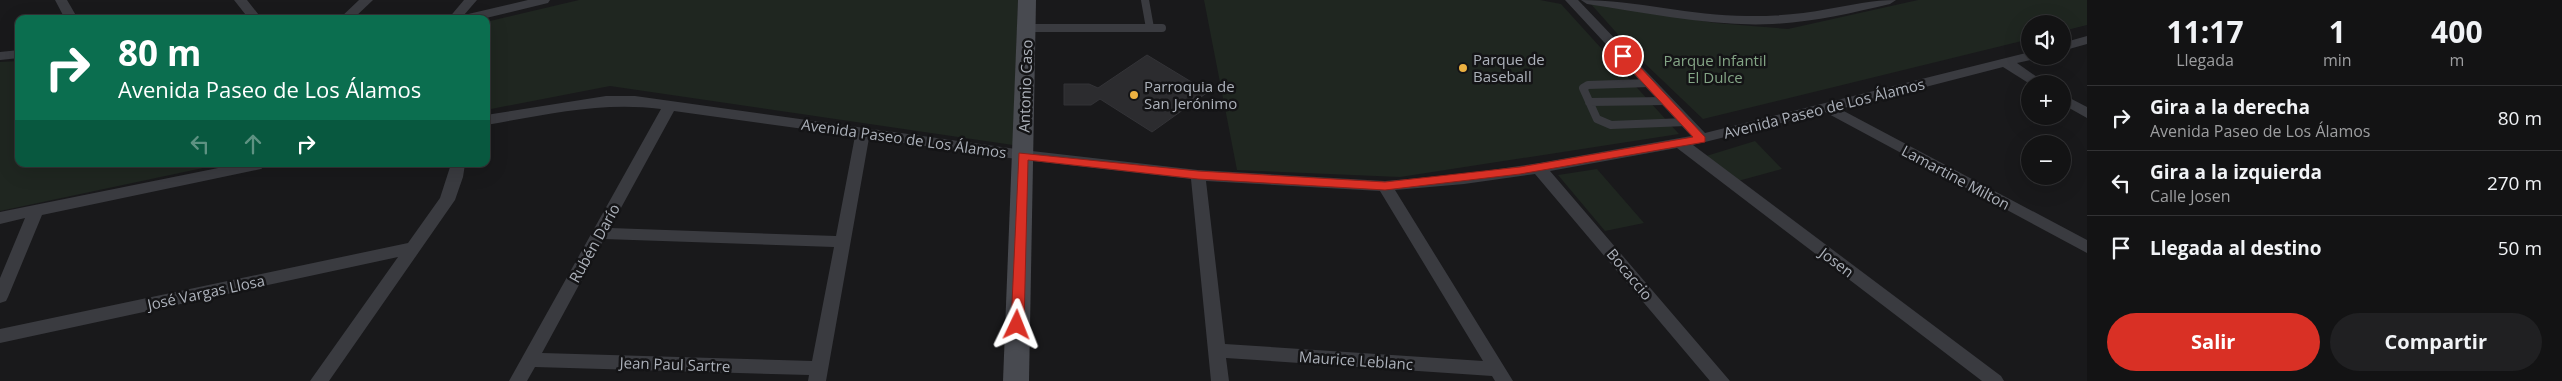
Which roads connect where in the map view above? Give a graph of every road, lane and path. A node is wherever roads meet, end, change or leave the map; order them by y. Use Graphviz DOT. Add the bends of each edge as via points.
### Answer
graph roads {
  1 [pos="61,0"];
  2 [pos="240,0"];
  3 [pos="367,0"];
  4 [pos="471,0"];
  5 [pos="544,0"];
  6 [pos="1027,0"];
  7 [pos="1145,0"];
  8 [pos="1571,0"];
  9 [pos="1587,0"];
  10 [pos="1890,0"];
  11 [pos="70,15"];
  12 [pos="253,15"];
  13 [pos="350,15"];
  14 [pos="458,15"];
  15 [pos="482,15"];
  16 [pos="1026,28"];
  17 [pos="1150,28"];
  18 [pos="1162,28"];
  19 [pos="2087,40"];
  20 [pos="2071,44"];
  21 [pos="15,54"];
  22 [pos="0,56"];
  23 [pos="2021,58"];
  24 [pos="2006,62"];
  25 [pos="2026,75"];
  26 [pos="1649,83"];
  27 [pos="1666,101"];
  28 [pos="1590,102"];
  29 [pos="2071,103"];
  30 [pos="670,106"];
  31 [pos="1826,107"];
  32 [pos="2087,113"];
  33 [pos="490,119"];
  34 [pos="1686,122"];
  35 [pos="863,132"];
  36 [pos="1702,139"];
  37 [pos="1680,143"];
  38 [pos="1023,155"];
  39 [pos="247,167"];
  40 [pos="457,167"];
  41 [pos="1539,168"];
  42 [pos="1198,175"];
  43 [pos="1385,186"];
  44 [pos="36,211"];
  45 [pos="0,218"];
  46 [pos="600,233"];
  47 [pos="843,242"];
  48 [pos="2087,247"];
  49 [pos="413,248"];
  50 [pos="0,297"];
  51 [pos="0,336"];
  52 [pos="1215,350"];
  53 [pos="530,360"];
  54 [pos="819,374"];
  55 [pos="1500,375"];
  56 [pos="319,381"];
  57 [pos="518,381"];
  58 [pos="1016,381"];
  59 [pos="1220,381"];
  60 [pos="1721,381"];
  61 [pos="1996,381"];
  1 -- 11 [label="street"];
  2 -- 12 [label="street"];
  3 -- 13 [label="street"];
  4 -- 14 [label="street"];
  5 -- 15 [label="street"];
  6 -- 16 [label="street, Antonio Caso"];
  7 -- 17 [label="lane"];
  8 -- 26 [label="street"];
  9 -- 10 [label="street" via="1696,15 1771,20 1798,18"];
  16 -- 17 [label="lane"];
  16 -- 38 [label="street, Antonio Caso"];
  17 -- 18 [label="lane"];
  19 -- 20 [label="street"];
  21 -- 22 [label="street"];
  23 -- 24 [label="street, Avenida Paseo de Los Álamos"];
  24 -- 25 [label="street"];
  24 -- 31 [label="street, Avenida Paseo de Los Álamos"];
  26 -- 27 [label="street"];
  26 -- 28 [label="lane" via="1584,85"];
  27 -- 28 [label="lane"];
  27 -- 34 [label="street"];
  28 -- 34 [label="lane" via="1597,119 1611,125"];
  29 -- 32 [label="street"];
  30 -- 33 [label="street, Avenida Paseo de Los Álamos" via="606,101"];
  30 -- 35 [label="street, Avenida Paseo de Los Álamos"];
  30 -- 46 [label="street, Rubén Darío"];
  31 -- 36 [label="street, Avenida Paseo de Los Álamos"];
  31 -- 48 [label="street, Lamartine Milton"];
  34 -- 36 [label="street"];
  35 -- 38 [label="street, Avenida Paseo de Los Álamos"];
  35 -- 47 [label="street"];
  36 -- 37 [label="street, Avenida Paseo de Los Álamos"];
  37 -- 41 [label="street, Avenida Paseo de Los Álamos"];
  37 -- 61 [label="street, Josen"];
  38 -- 42 [label="street, Avenida Paseo de Los Álamos"];
  38 -- 58 [label="street, Antonio Caso"];
  39 -- 44 [label="street"];
  40 -- 49 [label="street" via="447,200"];
  41 -- 43 [label="street, Avenida Paseo de Los Álamos"];
  41 -- 60 [label="street, Bocaccio"];
  42 -- 43 [label="street, Avenida Paseo de Los Álamos"];
  42 -- 52 [label="street"];
  43 -- 55 [label="street"];
  44 -- 45 [label="street"];
  44 -- 50 [label="street"];
  46 -- 47 [label="street"];
  46 -- 53 [label="street, Rubén Darío"];
  47 -- 54 [label="street"];
  49 -- 51 [label="street, José Vargas Llosa"];
  49 -- 56 [label="street"];
  52 -- 55 [label="street, Maurice Leblanc"];
  52 -- 59 [label="street"];
  53 -- 54 [label="street, Jean Paul Sartre"];
  53 -- 57 [label="street, Rubén Darío"];
}
